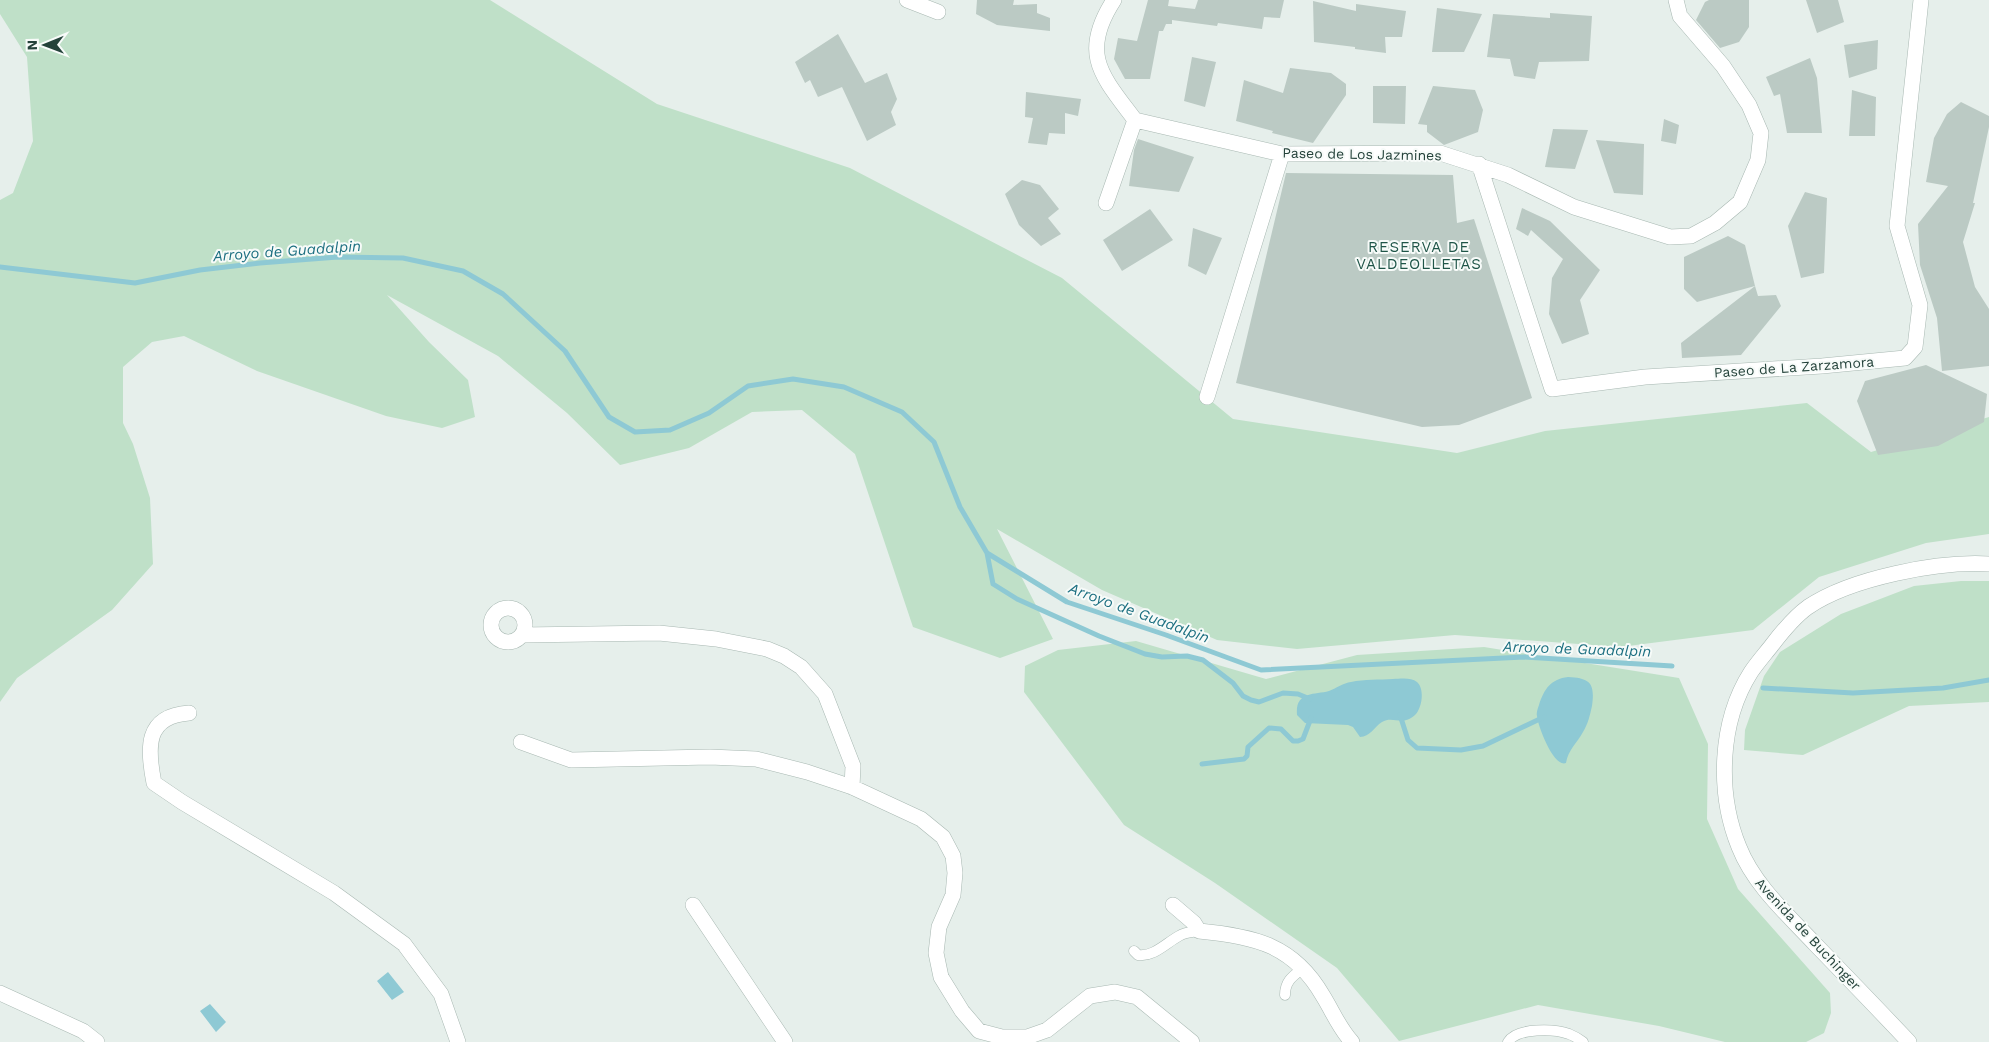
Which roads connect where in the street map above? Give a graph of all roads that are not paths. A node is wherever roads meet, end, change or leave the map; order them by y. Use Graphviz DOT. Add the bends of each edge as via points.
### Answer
graph roads {
  1 [pos="907,0"];
  2 [pos="1114,0"];
  3 [pos="1676,0"];
  4 [pos="1921,0"];
  5 [pos="938,12"];
  6 [pos="1135,120"];
  7 [pos="1282,154"];
  8 [pos="1479,164"];
  9 [pos="1106,203"];
  10 [pos="1207,398"];
  11 [pos="1989,564"];
  12 [pos="522,635"];
  13 [pos="189,713"];
  14 [pos="521,742"];
  15 [pos="852,788"];
  16 [pos="694,905"];
  17 [pos="1173,905"];
  18 [pos="1205,935"];
  19 [pos="1134,950"];
  20 [pos="1303,968"];
  21 [pos="0,993"];
  22 [pos="1285,995"];
  23 [pos="972,1023"];
  24 [pos="97,1042"];
  25 [pos="458,1042"];
  26 [pos="785,1042"];
  27 [pos="970,1042"];
  28 [pos="1192,1042"];
  29 [pos="1352,1042"];
  30 [pos="1508,1042"];
  31 [pos="1583,1042"];
  32 [pos="1909,1042"];
  1 -- 5 [label="street"];
  2 -- 6 [label="street" via="1102,18 1095,46 1103,77"];
  3 -- 8 [label="street, Paseo de Los Jazmines" via="1680,16 1724,66 1749,105 1760,133 1758,160 1740,202 1715,223 1690,236 1670,237 1574,207"];
  4 -- 8 [label="street, Paseo de La Zarzamora" via="1897,226 1920,305 1916,347 1905,358 1645,376 1552,388"];
  6 -- 7 [label="street, Paseo de Los Jazmines"];
  6 -- 9 [label="street"];
  7 -- 8 [label="street, Paseo de Los Jazmines" via="1440,153"];
  7 -- 10 [label="street"];
  11 -- 32 [label="street, Avenida de Buchinger" via="1941,565 1904,572 1837,591 1807,608 1750,672 1739,695 1724,755 1724,786 1729,815 1752,872 1776,902"];
  12 -- 15 [label="street" via="659,633 716,639 767,649 784,656 800,667 825,694 854,766"];
  13 -- 25 [label="street" via="174,714 158,724 151,741 149,759 154,783 334,893 404,944 441,994"];
  14 -- 15 [label="street" via="571,760 756,759"];
  15 -- 23 [label="street" via="922,819 944,837 953,856 955,872 953,895 939,927 936,953 941,977"];
  16 -- 26 [label="street"];
  17 -- 18 [label="street"];
  18 -- 19 [label="lane" via="1189,932 1150,954 1138,955"];
  18 -- 20 [label="street" via="1231,934 1268,945 1287,954"];
  20 -- 22 [label="lane" via="1287,982"];
  20 -- 29 [label="street"];
  21 -- 24 [label="street" via="83,1031"];
  23 -- 27 [label="street"];
  23 -- 28 [label="street" via="979,1031 1002,1037 1027,1037 1047,1030 1090,996 1115,992 1137,997"];
  30 -- 31 [label="lane" via="1516,1035 1543,1030 1569,1034"];
}
